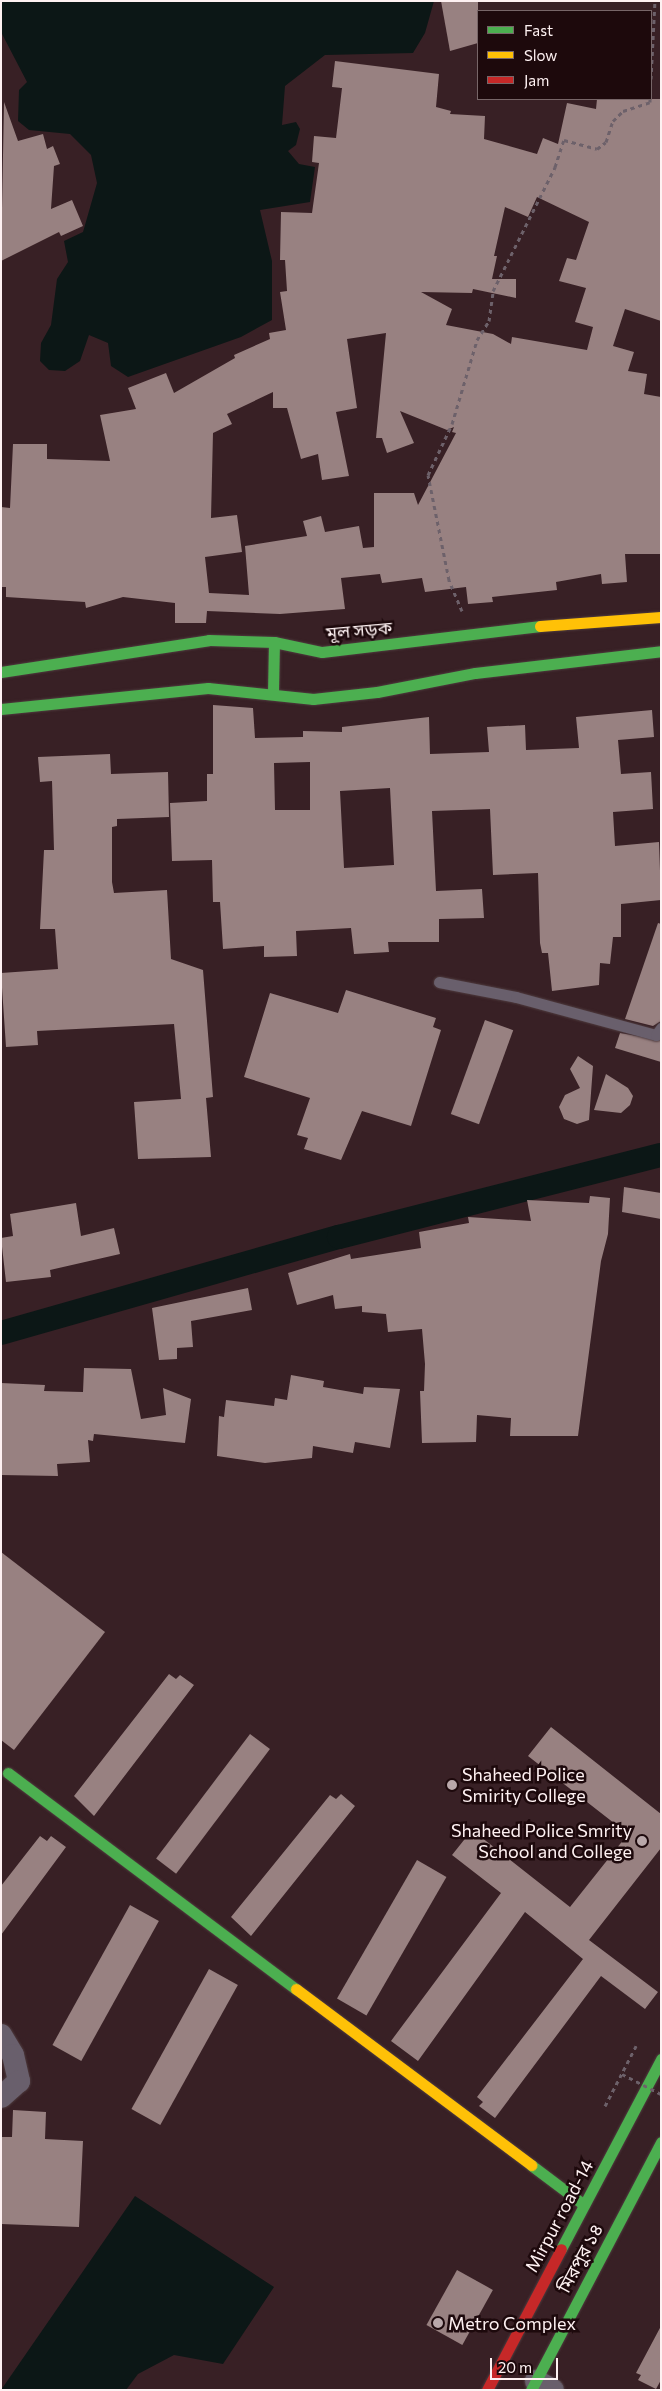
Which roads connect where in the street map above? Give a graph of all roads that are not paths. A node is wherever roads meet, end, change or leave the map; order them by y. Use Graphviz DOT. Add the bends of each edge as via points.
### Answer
graph roads {
  1 [pos="661,617"];
  2 [pos="274,642"];
  3 [pos="661,651"];
  4 [pos="1,672"];
  5 [pos="273,693"];
  6 [pos="1,709"];
  7 [pos="439,982"];
  8 [pos="661,1028"];
  9 [pos="8,1773"];
  10 [pos="1,2035"];
  11 [pos="661,2059"];
  12 [pos="1,2096"];
  13 [pos="661,2142"];
  14 [pos="584,2205"];
  15 [pos="540,2387"];
  16 [pos="488,2390"];
  1 -- 2 [label="street, মূল সড়ক" via="503,628 322,652"];
  2 -- 4 [label="street, মূল সড়ক" via="209,640"];
  2 -- 5 [label="street"];
  3 -- 5 [label="street" via="475,672 377,692 313,699"];
  5 -- 6 [label="street" via="208,688"];
  7 -- 8 [label="lane" via="516,997 656,1035"];
  9 -- 14 [label="street"];
  10 -- 12 [label="street" via="13,2055 20,2081"];
  11 -- 14 [label="street, Mirpur road-14"];
  13 -- 15 [label="street, মিরপুর ১৪"];
  14 -- 16 [label="street, Mirpur road-14"];
}
